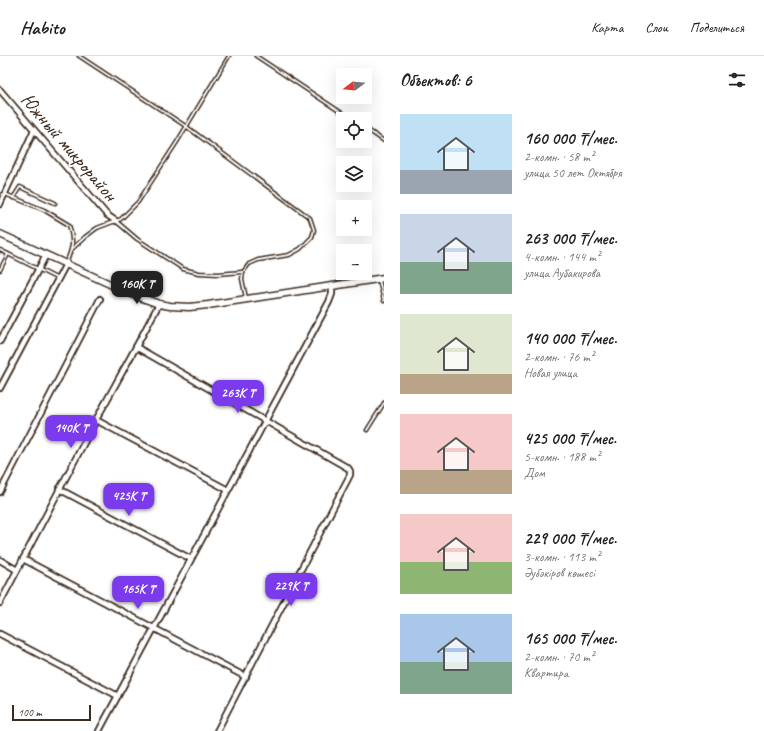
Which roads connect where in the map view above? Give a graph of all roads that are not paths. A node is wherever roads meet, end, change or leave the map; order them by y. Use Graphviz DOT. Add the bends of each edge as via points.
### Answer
graph roads {
  1 [pos="79,56"];
  2 [pos="229,56"];
  3 [pos="256,56"];
  4 [pos="0,90"];
  5 [pos="340,112"];
  6 [pos="187,127"];
  7 [pos="34,130"];
  8 [pos="372,133"];
  9 [pos="384,141"];
  10 [pos="5,194"];
  11 [pos="14,198"];
  12 [pos="55,203"];
  13 [pos="0,204"];
  14 [pos="116,221"];
  15 [pos="0,234"];
  16 [pos="72,249"];
  17 [pos="0,250"];
  18 [pos="8,254"];
  19 [pos="46,255"];
  20 [pos="66,264"];
  21 [pos="38,269"];
  22 [pos="0,270"];
  23 [pos="243,272"];
  24 [pos="58,279"];
  25 [pos="381,279"];
  26 [pos="332,286"];
  27 [pos="100,299"];
  28 [pos="246,300"];
  29 [pos="384,301"];
  30 [pos="159,304"];
  31 [pos="0,342"];
  32 [pos="136,347"];
  33 [pos="0,388"];
  34 [pos="384,403"];
  35 [pos="96,420"];
  36 [pos="266,420"];
  37 [pos="367,430"];
  38 [pos="60,489"];
  39 [pos="228,490"];
  40 [pos="0,492"];
  41 [pos="191,558"];
  42 [pos="23,559"];
  43 [pos="0,560"];
  44 [pos="17,570"];
  45 [pos="0,603"];
  46 [pos="154,628"];
  47 [pos="0,634"];
  48 [pos="246,677"];
  49 [pos="118,696"];
  50 [pos="98,731"];
  51 [pos="217,731"];
  1 -- 6 [label="lane"];
  2 -- 6 [label="lane"];
  3 -- 5 [label="lane"];
  4 -- 7 [label="street, Южный микрорайон"];
  6 -- 14 [label="lane" via="138,202"];
  6 -- 23 [label="lane" via="310,218 314,230 312,237 300,250 288,255 258,260 249,264"];
  7 -- 10 [label="street"];
  7 -- 14 [label="street, Южный микрорайон" via="107,215"];
  8 -- 9 [label="lane"];
  10 -- 11 [label="lane"];
  10 -- 13 [label="street"];
  11 -- 12 [label="lane" via="20,187"];
  11 -- 16 [label="lane" via="44,210 69,225"];
  14 -- 16 [label="lane" via="97,228"];
  14 -- 23 [label="lane" via="137,239 183,269 218,274"];
  15 -- 19 [label="main road"];
  16 -- 20 [label="lane"];
  17 -- 18 [label="lane"];
  18 -- 21 [label="lane"];
  18 -- 22 [label="lane"];
  19 -- 20 [label="main road"];
  19 -- 21 [label="street"];
  20 -- 24 [label="street"];
  20 -- 30 [label="main road"];
  21 -- 24 [label="lane"];
  21 -- 31 [label="street"];
  23 -- 28 [label="lane"];
  24 -- 33 [label="street"];
  25 -- 26 [label="main road"];
  25 -- 29 [label="lane"];
  26 -- 28 [label="main road"];
  26 -- 36 [label="street" via="329,302"];
  27 -- 40 [label="street"];
  28 -- 30 [label="main road" via="189,307"];
  30 -- 32 [label="street"];
  32 -- 35 [label="street"];
  32 -- 36 [label="street"];
  34 -- 37 [label="lane"];
  35 -- 38 [label="street"];
  35 -- 39 [label="street"];
  36 -- 39 [label="street"];
  36 -- 48 [label="street" via="348,468 350,475"];
  38 -- 41 [label="street"];
  38 -- 42 [label="street"];
  39 -- 41 [label="street"];
  41 -- 46 [label="street"];
  42 -- 44 [label="street"];
  42 -- 46 [label="street"];
  43 -- 44 [label="street"];
  44 -- 45 [label="street"];
  46 -- 48 [label="street"];
  46 -- 49 [label="street"];
  47 -- 49 [label="street"];
  48 -- 51 [label="street"];
  49 -- 50 [label="street"];
}
